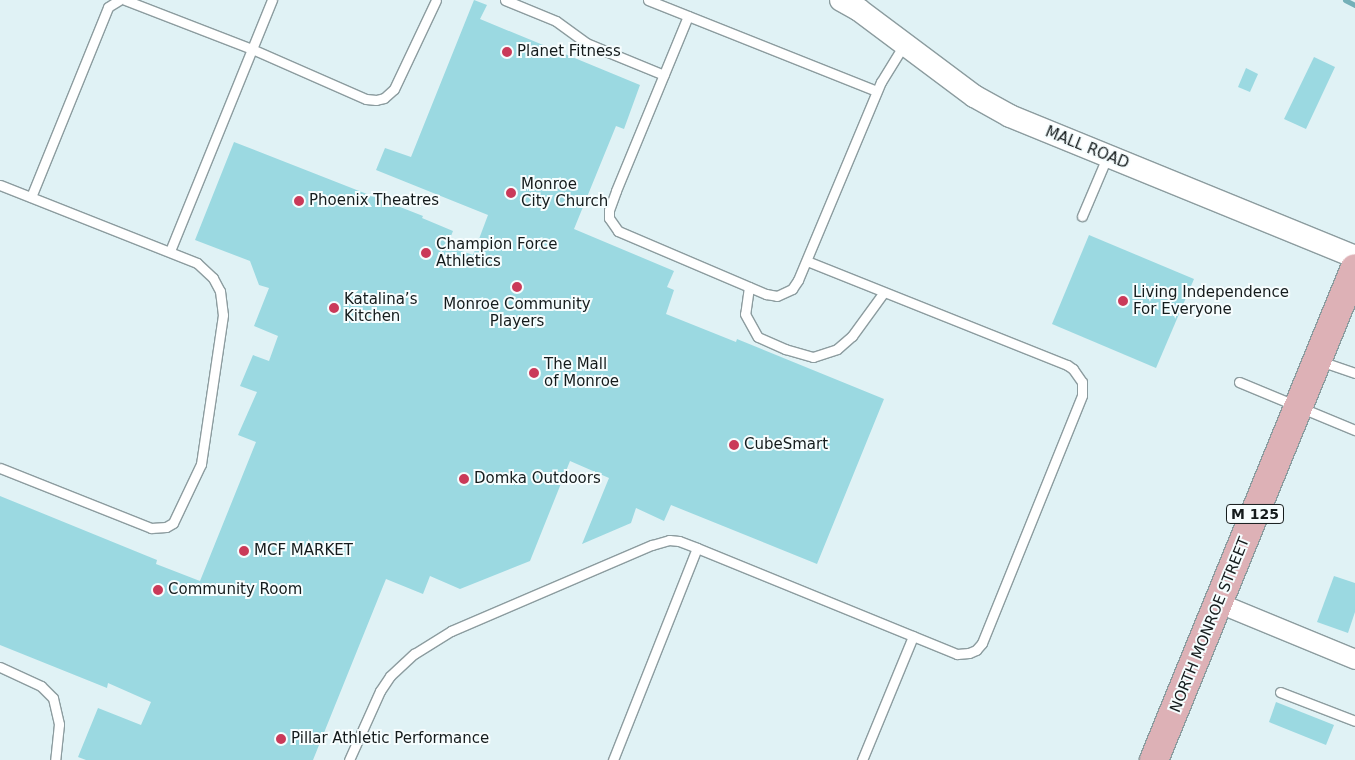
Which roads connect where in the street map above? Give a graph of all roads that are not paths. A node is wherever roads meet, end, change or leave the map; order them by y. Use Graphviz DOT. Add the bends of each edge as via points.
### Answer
graph roads {
  1 [pos="119,0"];
  2 [pos="125,0"];
  3 [pos="272,0"];
  4 [pos="436,0"];
  5 [pos="505,0"];
  6 [pos="648,0"];
  7 [pos="841,0"];
  8 [pos="688,16"];
  9 [pos="905,43"];
  10 [pos="252,49"];
  11 [pos="664,75"];
  12 [pos="877,91"];
  13 [pos="1108,157"];
  14 [pos="0,185"];
  15 [pos="31,197"];
  16 [pos="1082,216"];
  17 [pos="170,251"];
  18 [pos="1355,257"];
  19 [pos="807,261"];
  20 [pos="1355,268"];
  21 [pos="749,287"];
  22 [pos="884,292"];
  23 [pos="1318,360"];
  24 [pos="1355,372"];
  25 [pos="1239,382"];
  26 [pos="1299,406"];
  27 [pos="1355,430"];
  28 [pos="0,468"];
  29 [pos="697,548"];
  30 [pos="1219,603"];
  31 [pos="913,636"];
  32 [pos="1355,658"];
  33 [pos="0,667"];
  34 [pos="1280,692"];
  35 [pos="1355,721"];
  36 [pos="55,760"];
  37 [pos="350,760"];
  38 [pos="613,760"];
  39 [pos="862,760"];
  40 [pos="1154,760"];
  1 -- 15 [label="lane" via="108,6"];
  2 -- 10 [label="lane"];
  3 -- 10 [label="lane"];
  4 -- 10 [label="lane" via="394,89 384,98 366,99"];
  5 -- 11 [label="lane" via="556,21 586,43"];
  6 -- 8 [label="lane"];
  7 -- 9 [label="street, MALL ROAD"];
  8 -- 11 [label="lane"];
  8 -- 12 [label="lane"];
  9 -- 12 [label="lane"];
  9 -- 13 [label="street, MALL ROAD" via="944,75 982,100 1018,120"];
  10 -- 17 [label="lane"];
  11 -- 21 [label="lane" via="616,191 609,218 618,231"];
  12 -- 19 [label="lane"];
  13 -- 16 [label="lane"];
  13 -- 18 [label="street, MALL ROAD"];
  14 -- 15 [label="lane"];
  15 -- 17 [label="lane"];
  17 -- 28 [label="lane" via="197,263 213,278 220,291 223,315 201,464 173,523 151,528"];
  19 -- 21 [label="lane" via="798,280 785,294 766,294"];
  19 -- 22 [label="lane"];
  20 -- 23 [label="main road, NORTH MONROE STREET / M 125"];
  21 -- 22 [label="lane" via="745,314 758,337 813,357 837,349 852,336"];
  22 -- 31 [label="lane" via="1067,365 1079,375 1082,388 1082,395 982,643 969,653 956,654"];
  23 -- 24 [label="lane"];
  23 -- 26 [label="main road, NORTH MONROE STREET / M 125"];
  25 -- 26 [label="lane"];
  26 -- 27 [label="lane"];
  26 -- 30 [label="main road, NORTH MONROE STREET / M 125"];
  29 -- 31 [label="lane"];
  29 -- 37 [label="lane" via="669,540 652,545 434,641 390,676 380,691"];
  29 -- 38 [label="lane"];
  30 -- 32 [label="street"];
  30 -- 40 [label="main road, NORTH MONROE STREET / M 125"];
  31 -- 39 [label="lane"];
  33 -- 36 [label="lane" via="41,686 53,698 60,724"];
  34 -- 35 [label="lane"];
}
